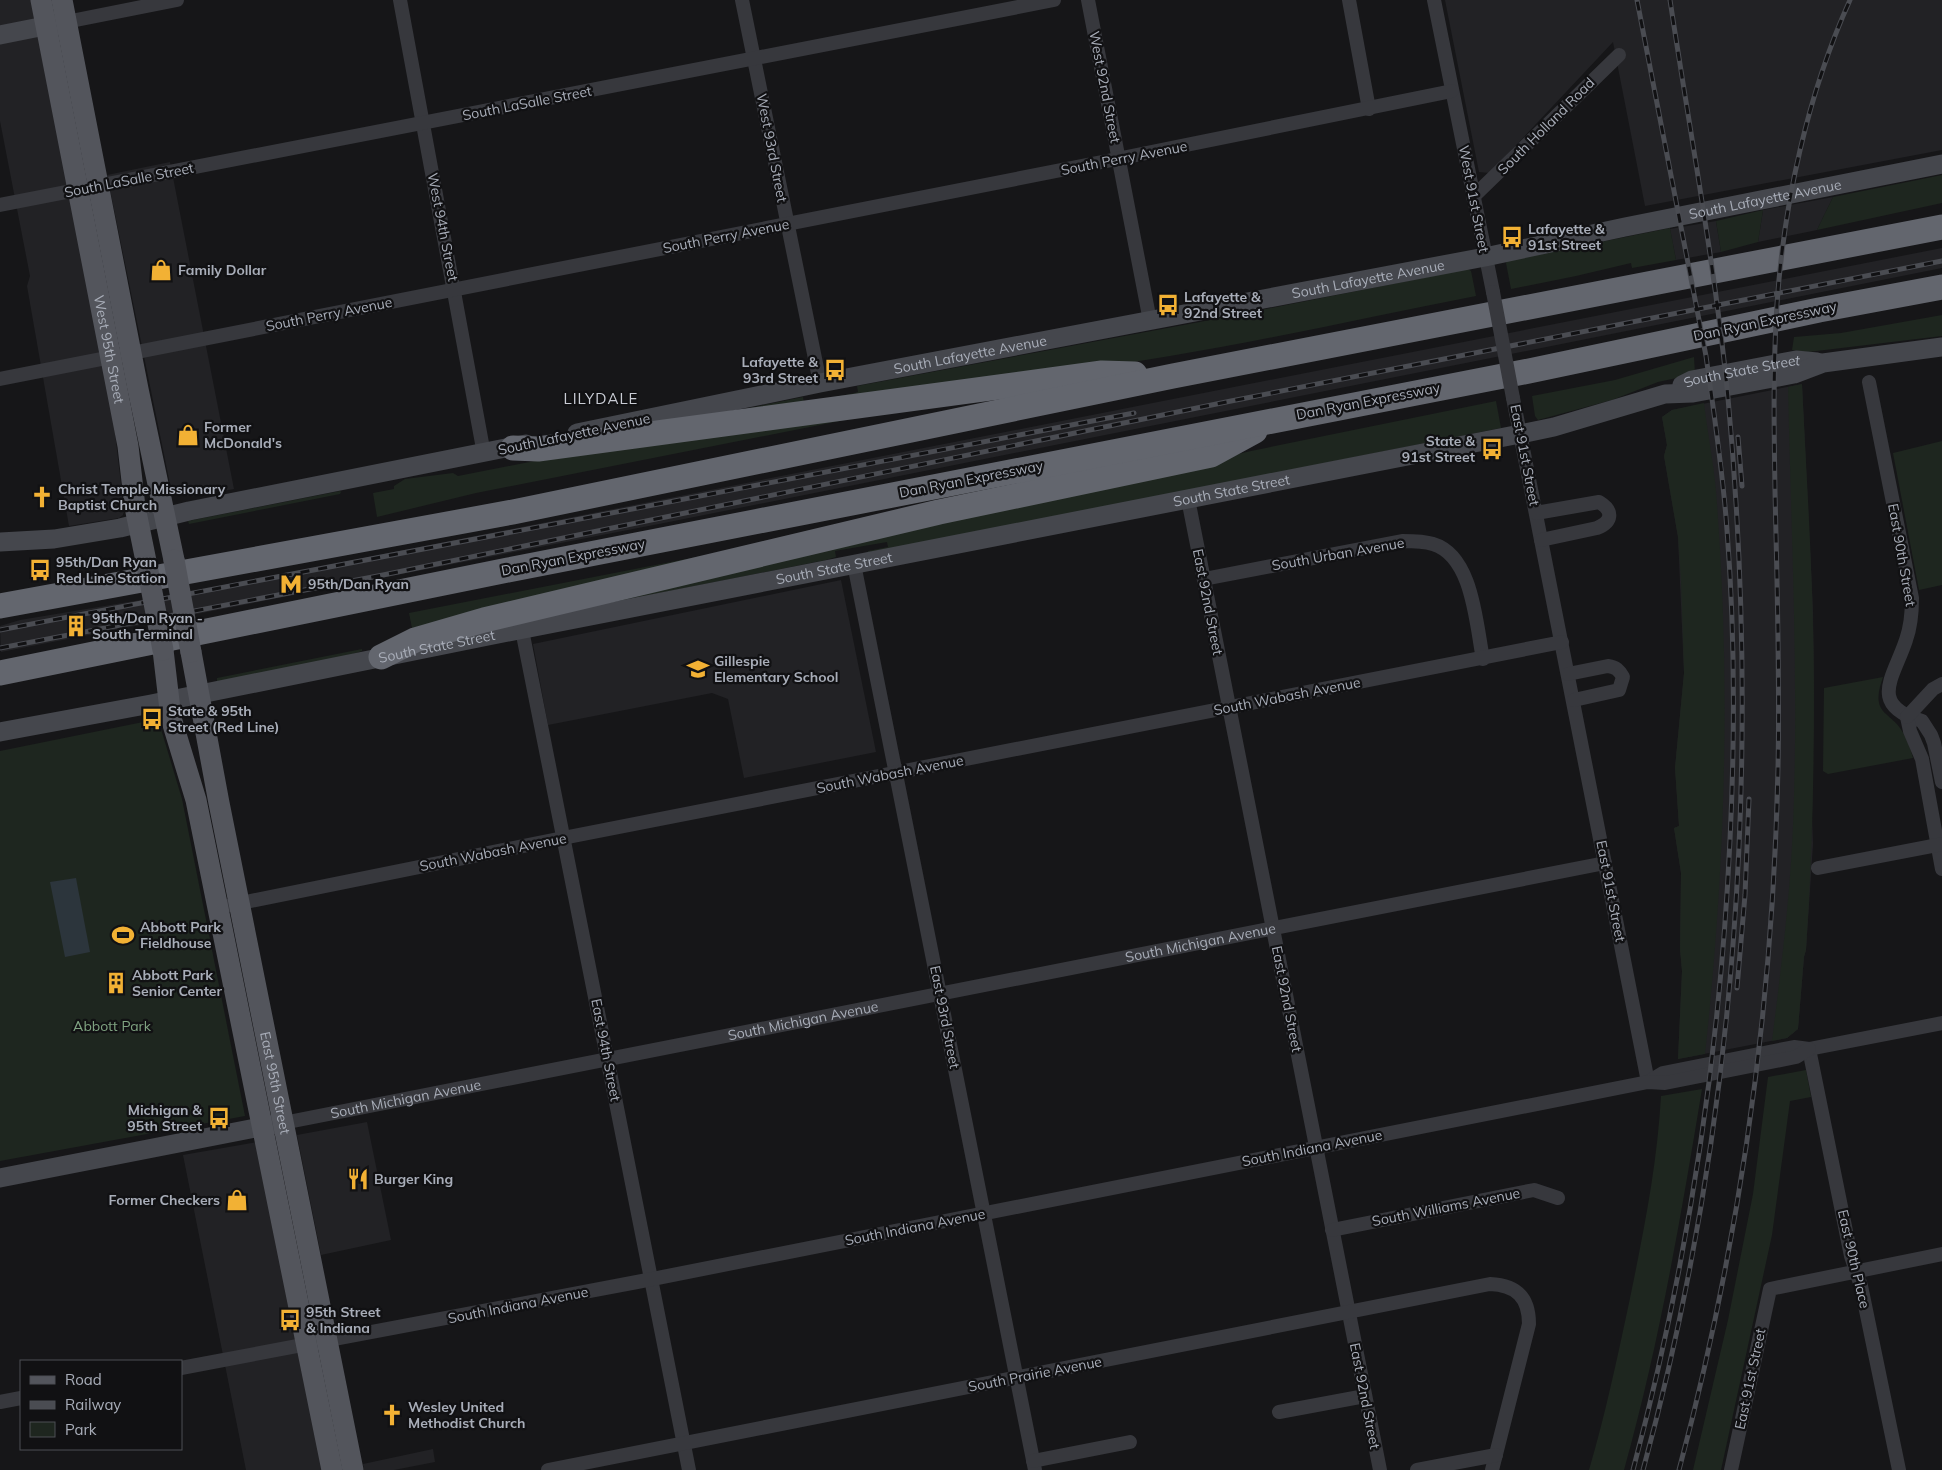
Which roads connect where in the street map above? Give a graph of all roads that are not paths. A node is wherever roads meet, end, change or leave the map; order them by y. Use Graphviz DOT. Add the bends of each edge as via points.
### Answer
graph roads {
  1 [pos="41,0"];
  2 [pos="62,0"];
  3 [pos="177,0"];
  4 [pos="400,0"];
  5 [pos="742,0"];
  6 [pos="1054,0"];
  7 [pos="1088,0"];
  8 [pos="1350,0"];
  9 [pos="1434,0"];
  10 [pos="56,24"];
  11 [pos="0,35"];
  12 [pos="1618,54"];
  13 [pos="754,58"];
  14 [pos="1452,91"];
  15 [pos="1369,109"];
  16 [pos="423,123"];
  17 [pos="1119,159"];
  18 [pos="1942,164"];
  19 [pos="88,188"];
  20 [pos="1473,197"];
  21 [pos="0,205"];
  22 [pos="787,224"];
  23 [pos="1942,227"];
  24 [pos="1485,257"];
  25 [pos="455,290"];
  26 [pos="1937,290"];
  27 [pos="1150,321"];
  28 [pos="1942,347"];
  29 [pos="121,355"];
  30 [pos="1173,376"];
  31 [pos="0,378"];
  32 [pos="1869,382"];
  33 [pos="820,384"];
  34 [pos="1513,398"];
  35 [pos="1280,418"];
  36 [pos="1520,434"];
  37 [pos="513,448"];
  38 [pos="484,454"];
  39 [pos="1188,499"];
  40 [pos="1536,513"];
  41 [pos="165,517"];
  42 [pos="138,524"];
  43 [pos="1542,540"];
  44 [pos="0,542"];
  45 [pos="854,564"];
  46 [pos="1204,579"];
  47 [pos="0,606"];
  48 [pos="522,630"];
  49 [pos="1562,642"];
  50 [pos="382,658"];
  51 [pos="1483,659"];
  52 [pos="0,674"];
  53 [pos="1568,674"];
  54 [pos="1942,684"];
  55 [pos="199,694"];
  56 [pos="169,700"];
  57 [pos="1574,700"];
  58 [pos="1229,708"];
  59 [pos="1907,717"];
  60 [pos="0,732"];
  61 [pos="897,772"];
  62 [pos="1942,782"];
  63 [pos="563,838"];
  64 [pos="1940,844"];
  65 [pos="1605,863"];
  66 [pos="1818,868"];
  67 [pos="1942,869"];
  68 [pos="229,905"];
  69 [pos="1273,928"];
  70 [pos="940,993"];
  71 [pos="1942,1023"];
  72 [pos="1808,1049"];
  73 [pos="607,1058"];
  74 [pos="1648,1082"];
  75 [pos="273,1125"];
  76 [pos="1316,1147"];
  77 [pos="0,1178"];
  78 [pos="1558,1198"];
  79 [pos="984,1213"];
  80 [pos="1332,1230"];
  81 [pos="1942,1254"];
  82 [pos="1856,1271"];
  83 [pos="651,1279"];
  84 [pos="1348,1312"];
  85 [pos="317,1342"];
  86 [pos="182,1368"];
  87 [pos="1016,1378"];
  88 [pos="1365,1396"];
  89 [pos="20,1398"];
  90 [pos="0,1402"];
  91 [pos="1280,1412"];
  92 [pos="1130,1442"];
  93 [pos="684,1443"];
  94 [pos="1496,1455"];
  95 [pos="1034,1466"];
  96 [pos="332,1470"];
  97 [pos="353,1470"];
  98 [pos="548,1470"];
  99 [pos="689,1470"];
  100 [pos="1380,1470"];
  101 [pos="1417,1470"];
  102 [pos="1492,1470"];
  103 [pos="1731,1470"];
  104 [pos="1899,1470"];
  1 -- 10 [label="main road, West 95th Street"];
  2 -- 10 [label="main road, West 95th Street"];
  3 -- 10 [label="street"];
  4 -- 16 [label="street, West 94th Street"];
  5 -- 13 [label="street, West 93rd Street"];
  6 -- 13 [label="street, South LaSalle Street"];
  7 -- 17 [label="street, West 92nd Street"];
  8 -- 15 [label="street"];
  9 -- 14 [label="street, West 91st Street"];
  10 -- 11 [label="main road"];
  10 -- 19 [label="main road, West 95th Street"];
  12 -- 20 [label="street, South Holland Road"];
  13 -- 16 [label="street, South LaSalle Street"];
  13 -- 22 [label="street, West 93rd Street"];
  14 -- 15 [label="street, South Perry Avenue"];
  14 -- 20 [label="street, West 91st Street"];
  15 -- 17 [label="street, South Perry Avenue"];
  16 -- 19 [label="street, South LaSalle Street"];
  16 -- 25 [label="street, West 94th Street"];
  17 -- 22 [label="street, South Perry Avenue"];
  17 -- 27 [label="street, West 92nd Street"];
  18 -- 24 [label="main road, South Lafayette Avenue"];
  19 -- 21 [label="street, South LaSalle Street"];
  19 -- 29 [label="main road, West 95th Street"];
  20 -- 24 [label="street, West 91st Street"];
  22 -- 25 [label="street, South Perry Avenue"];
  22 -- 33 [label="street, West 93rd Street"];
  23 -- 30 [label="highway"];
  24 -- 27 [label="main road, South Lafayette Avenue"];
  24 -- 34 [label="street, West 91st Street, bridge"];
  25 -- 29 [label="street, South Perry Avenue"];
  25 -- 38 [label="street, West 94th Street"];
  26 -- 35 [label="highway, Dan Ryan Expressway" via="1819,310 1529,371"];
  27 -- 33 [label="main road, South Lafayette Avenue"];
  28 -- 36 [label="main road, South State Street" via="1823,363 1796,360 1692,380 1665,394"];
  29 -- 31 [label="street, South Perry Avenue"];
  29 -- 41 [label="main road, West 95th Street"];
  29 -- 42 [label="main road, West 95th Street"];
  30 -- 37 [label="highway" via="1102,373 548,448"];
  30 -- 47 [label="highway" via="513,512"];
  32 -- 59 [label="street, East 90th Street" via="1912,598 1910,629 1888,686 1888,696 1894,707"];
  33 -- 37 [label="main road, South Lafayette Avenue"];
  34 -- 36 [label="street, East 91st Street"];
  35 -- 50 [label="highway" via="1211,454 939,512 484,620 415,640"];
  35 -- 52 [label="highway, Dan Ryan Expressway"];
  36 -- 39 [label="main road, South State Street"];
  36 -- 40 [label="street, East 91st Street"];
  37 -- 38 [label="main road, South Lafayette Avenue"];
  38 -- 41 [label="main road, South Lafayette Avenue"];
  39 -- 45 [label="main road, South State Street"];
  39 -- 46 [label="street, East 92nd Street"];
  40 -- 43 [label="street, East 91st Street"];
  40 -- 43 [label="street, East 91st Street" via="1599,502 1609,513 1605,525"];
  41 -- 42 [label="main road, South Lafayette Avenue"];
  41 -- 55 [label="main road, West 95th Street, bridge"];
  42 -- 44 [label="main road, South Lafayette Avenue" via="54,539"];
  42 -- 56 [label="main road, West 95th Street, bridge" via="164,657"];
  43 -- 49 [label="street, East 91st Street"];
  45 -- 48 [label="main road, South State Street"];
  45 -- 61 [label="street, East 93rd Street"];
  46 -- 51 [label="street, South Urban Avenue" via="1402,541 1433,544 1455,559 1463,572 1469,586"];
  46 -- 58 [label="street, East 92nd Street"];
  48 -- 50 [label="main road, South State Street"];
  48 -- 63 [label="street, East 94th Street"];
  49 -- 51 [label="street, South Wabash Avenue"];
  49 -- 53 [label="street, East 91st Street"];
  50 -- 55 [label="main road, South State Street"];
  51 -- 58 [label="street, South Wabash Avenue"];
  53 -- 57 [label="street, East 91st Street"];
  53 -- 57 [label="street" via="1608,666 1619,670 1623,677 1619,690"];
  54 -- 59 [label="street" via="1919,702"];
  55 -- 56 [label="main road, South State Street"];
  55 -- 68 [label="main road, East 95th Street"];
  56 -- 60 [label="main road, South State Street"];
  56 -- 68 [label="main road, East 95th Street" via="170,718"];
  57 -- 65 [label="street, East 91st Street"];
  58 -- 61 [label="street, South Wabash Avenue"];
  58 -- 69 [label="street, East 92nd Street"];
  59 -- 62 [label="street, East 90th Street" via="1922,721 1931,735"];
  59 -- 64 [label="street, East 90th Street" via="1922,759"];
  61 -- 63 [label="street, South Wabash Avenue"];
  61 -- 70 [label="street, East 93rd Street"];
  63 -- 68 [label="street, South Wabash Avenue"];
  63 -- 73 [label="street, East 94th Street"];
  64 -- 66 [label="street"];
  64 -- 67 [label="street, East 90th Street"];
  65 -- 69 [label="street, South Michigan Avenue"];
  65 -- 74 [label="street, East 91st Street"];
  68 -- 75 [label="main road, East 95th Street"];
  69 -- 70 [label="street, South Michigan Avenue"];
  69 -- 76 [label="street, East 92nd Street"];
  70 -- 73 [label="street, South Michigan Avenue"];
  70 -- 79 [label="street, East 93rd Street"];
  71 -- 72 [label="street, South Indiana Avenue"];
  72 -- 74 [label="street, South Indiana Avenue" via="1794,1046 1663,1073"];
  72 -- 82 [label="street, East 90th Place"];
  73 -- 75 [label="street, South Michigan Avenue"];
  73 -- 83 [label="street, East 94th Street"];
  74 -- 76 [label="street, South Indiana Avenue"];
  75 -- 77 [label="main road, South Michigan Avenue"];
  75 -- 85 [label="main road, East 95th Street"];
  76 -- 79 [label="street, South Indiana Avenue"];
  76 -- 80 [label="street, East 92nd Street"];
  78 -- 80 [label="street, South Williams Avenue" via="1534,1190"];
  79 -- 83 [label="street, South Indiana Avenue"];
  79 -- 87 [label="street, East 93rd Street"];
  80 -- 84 [label="street, East 92nd Street"];
  81 -- 82 [label="street"];
  82 -- 103 [label="street, East 91st Street" via="1770,1288"];
  82 -- 104 [label="street, East 90th Place"];
  83 -- 85 [label="street, South Indiana Avenue"];
  83 -- 93 [label="street, East 94th Street"];
  84 -- 87 [label="street, South Prairie Avenue"];
  84 -- 88 [label="street, East 92nd Street"];
  84 -- 94 [label="street, South Prairie Avenue" via="1490,1284 1510,1288 1519,1294 1529,1311 1529,1324"];
  85 -- 86 [label="street, South Indiana Avenue"];
  85 -- 96 [label="main road, East 95th Street"];
  85 -- 97 [label="main road, East 95th Street"];
  87 -- 93 [label="street, South Prairie Avenue"];
  87 -- 95 [label="street, East 93rd Street"];
  88 -- 91 [label="street"];
  88 -- 100 [label="street, East 92nd Street"];
  89 -- 90 [label="street"];
  92 -- 95 [label="street"];
  93 -- 98 [label="street, South Prairie Avenue"];
  93 -- 99 [label="street, East 94th Street"];
  94 -- 101 [label="street"];
  94 -- 102 [label="street"];
}
